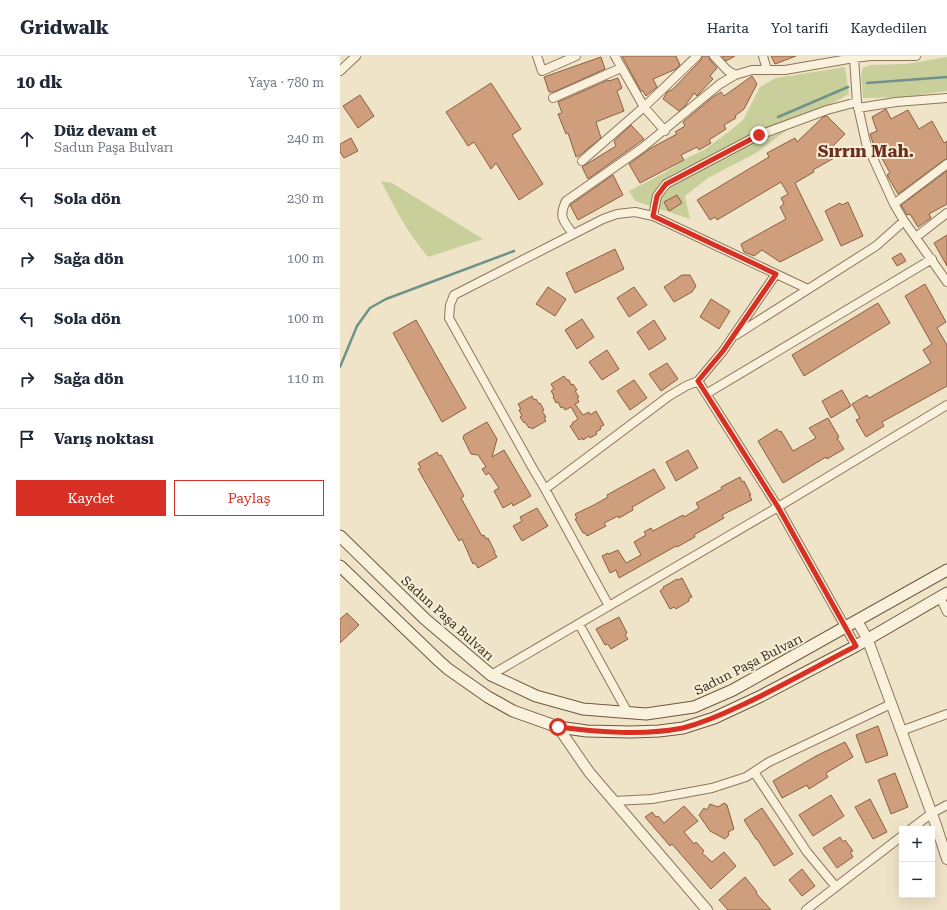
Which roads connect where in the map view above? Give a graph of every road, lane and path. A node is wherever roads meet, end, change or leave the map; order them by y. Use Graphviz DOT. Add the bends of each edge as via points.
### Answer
graph roads {
  1 [pos="356,56"];
  2 [pos="537,56"];
  3 [pos="576,56"];
  4 [pos="615,56"];
  5 [pos="697,56"];
  6 [pos="714,56"];
  7 [pos="763,56"];
  8 [pos="871,56"];
  9 [pos="916,56"];
  10 [pos="854,58"];
  11 [pos="621,68"];
  12 [pos="767,70"];
  13 [pos="340,71"];
  14 [pos="735,75"];
  15 [pos="553,98"];
  16 [pos="947,98"];
  17 [pos="857,105"];
  18 [pos="644,107"];
  19 [pos="665,130"];
  20 [pos="582,161"];
  21 [pos="947,164"];
  22 [pos="894,204"];
  23 [pos="947,213"];
  24 [pos="653,216"];
  25 [pos="904,222"];
  26 [pos="573,234"];
  27 [pos="916,237"];
  28 [pos="932,259"];
  29 [pos="776,274"];
  30 [pos="947,282"];
  31 [pos="808,289"];
  32 [pos="732,338"];
  33 [pos="698,381"];
  34 [pos="706,394"];
  35 [pos="947,405"];
  36 [pos="545,489"];
  37 [pos="778,507"];
  38 [pos="340,536"];
  39 [pos="340,566"];
  40 [pos="947,570"];
  41 [pos="944,595"];
  42 [pos="609,606"];
  43 [pos="947,612"];
  44 [pos="857,621"];
  45 [pos="579,624"];
  46 [pos="846,627"];
  47 [pos="867,638"];
  48 [pos="856,646"];
  49 [pos="491,675"];
  50 [pos="891,704"];
  51 [pos="628,713"];
  52 [pos="947,714"];
  53 [pos="558,727"];
  54 [pos="901,731"];
  55 [pos="754,772"];
  56 [pos="614,801"];
  57 [pos="947,805"];
  58 [pos="932,814"];
  59 [pos="915,826"];
  60 [pos="899,838"];
  61 [pos="947,859"];
  62 [pos="836,887"];
  63 [pos="707,910"];
  64 [pos="806,910"];
  1 -- 13 [label="street"];
  2 -- 3 [label="street" via="542,71"];
  4 -- 11 [label="street"];
  5 -- 18 [label="street"];
  6 -- 14 [label="street"];
  7 -- 12 [label="street"];
  8 -- 9 [label="street"];
  8 -- 10 [label="street"];
  10 -- 12 [label="street" via="786,70"];
  10 -- 17 [label="street"];
  11 -- 15 [label="street"];
  11 -- 18 [label="street"];
  12 -- 14 [label="street" via="752,70"];
  14 -- 19 [label="street" via="720,84"];
  16 -- 17 [label="street"];
  17 -- 22 [label="street" via="866,143"];
  17 -- 24 [label="street" via="827,110 759,135 666,184 657,196"];
  18 -- 19 [label="street"];
  18 -- 20 [label="street"];
  19 -- 26 [label="street" via="566,201 562,218"];
  21 -- 22 [label="street"];
  22 -- 25 [label="street"];
  23 -- 27 [label="street"];
  24 -- 26 [label="street" via="635,212 617,214"];
  24 -- 29 [label="street"];
  25 -- 27 [label="street"];
  25 -- 31 [label="street" via="876,246"];
  26 -- 36 [label="street" via="454,295 450,305 449,318"];
  27 -- 28 [label="street"];
  28 -- 30 [label="street"];
  28 -- 34 [label="street"];
  29 -- 31 [label="street"];
  29 -- 32 [label="street"];
  31 -- 32 [label="street"];
  32 -- 33 [label="street"];
  33 -- 34 [label="street"];
  33 -- 36 [label="street" via="669,396"];
  34 -- 37 [label="street"];
  35 -- 37 [label="street"];
  36 -- 42 [label="street"];
  37 -- 42 [label="street"];
  37 -- 46 [label="street"];
  38 -- 49 [label="main road, Sadun Paşa Bulvarı" via="425,619"];
  39 -- 53 [label="main road" via="448,669 513,711"];
  40 -- 44 [label="main road, Sadun Paşa Bulvarı"];
  41 -- 43 [label="street"];
  41 -- 47 [label="main road"];
  42 -- 45 [label="street"];
  44 -- 46 [label="main road, Sadun Paşa Bulvarı"];
  44 -- 47 [label="street"];
  45 -- 49 [label="street"];
  45 -- 51 [label="street"];
  46 -- 48 [label="street"];
  46 -- 51 [label="main road, Sadun Paşa Bulvarı" via="733,690 694,708 646,714"];
  47 -- 48 [label="main road"];
  47 -- 50 [label="street"];
  48 -- 53 [label="main road" via="759,697 714,718 683,728 631,732 587,731"];
  49 -- 51 [label="main road, Sadun Paşa Bulvarı" via="536,696 583,709"];
  50 -- 54 [label="street"];
  50 -- 55 [label="street" via="769,762"];
  52 -- 54 [label="street"];
  53 -- 56 [label="street" via="589,772"];
  54 -- 58 [label="street"];
  55 -- 56 [label="street" via="712,788 652,799"];
  55 -- 62 [label="street" via="807,852"];
  56 -- 63 [label="street"];
  57 -- 58 [label="street"];
  58 -- 59 [label="street"];
  58 -- 61 [label="street"];
  60 -- 62 [label="street"];
  62 -- 64 [label="street"];
}
